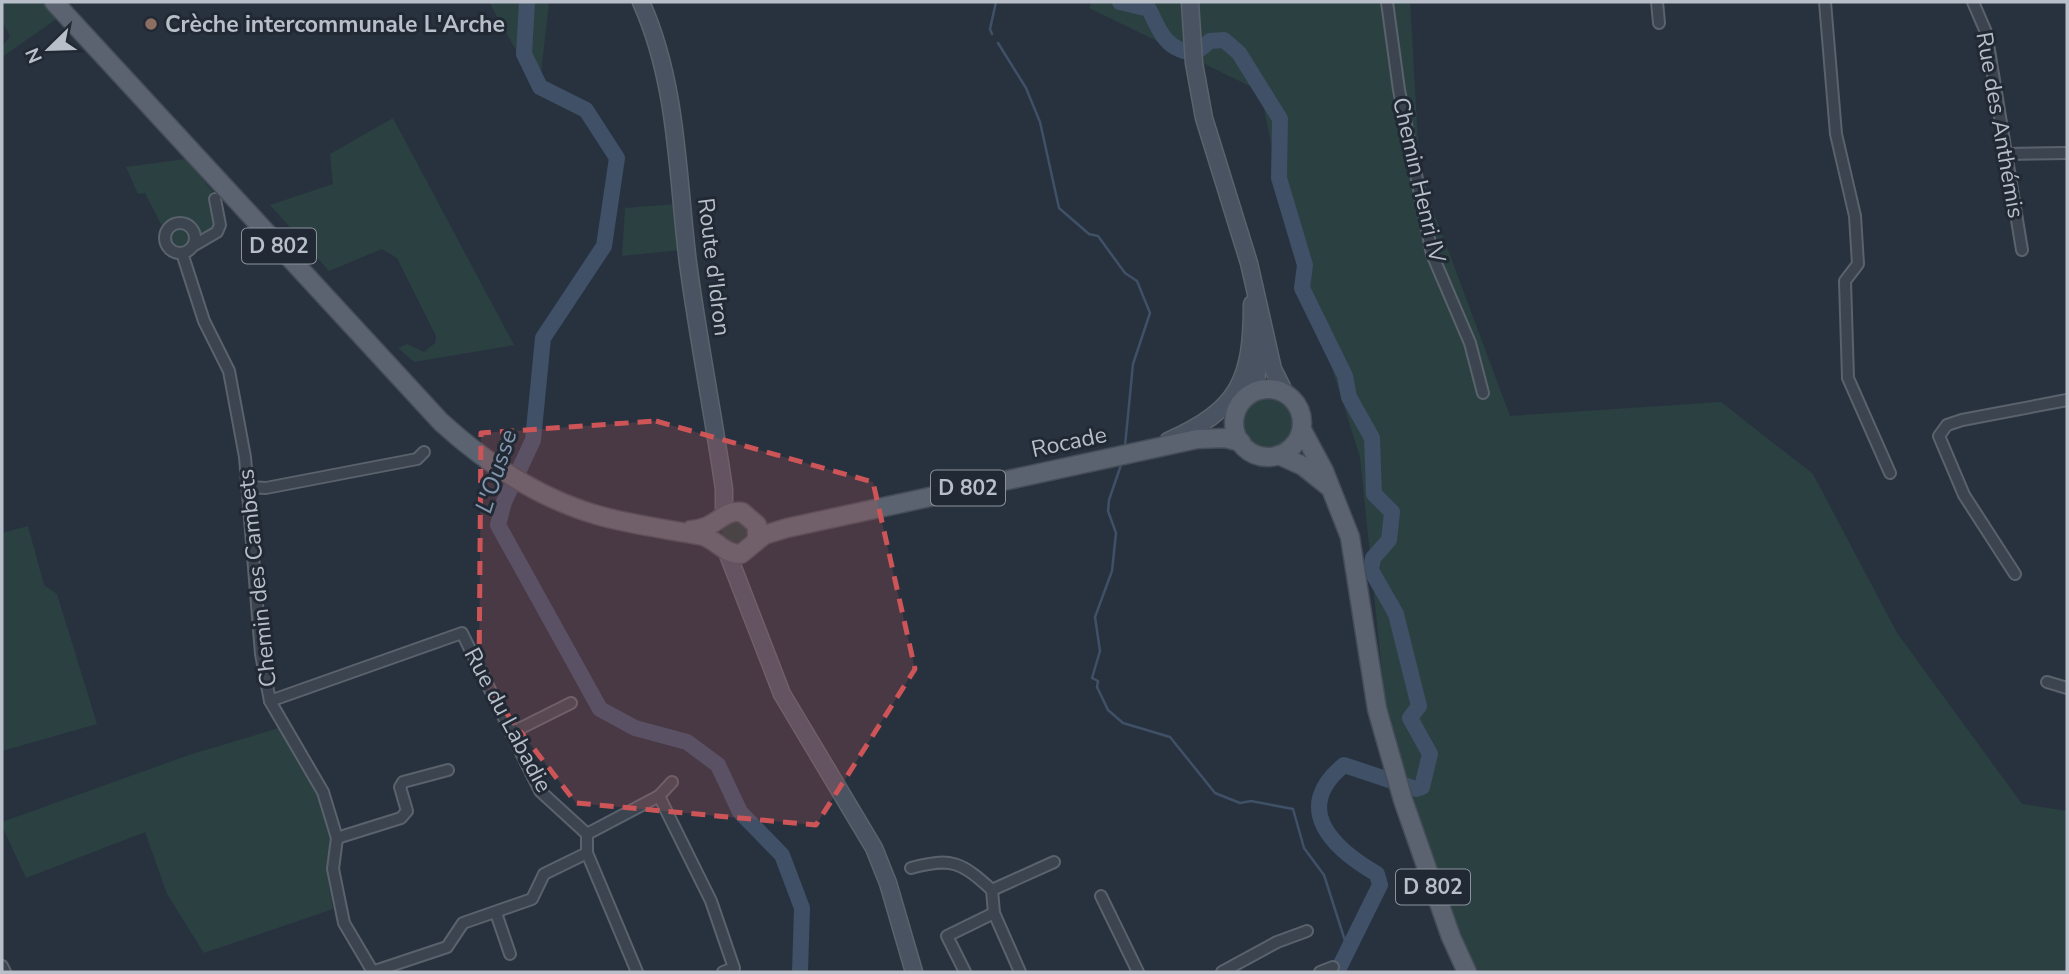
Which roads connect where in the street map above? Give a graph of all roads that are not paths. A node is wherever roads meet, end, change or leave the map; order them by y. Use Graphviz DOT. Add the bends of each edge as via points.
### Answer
graph roads {
  1 [pos="54,2"];
  2 [pos="641,2"];
  3 [pos="1190,2"];
  4 [pos="1387,2"];
  5 [pos="1657,2"];
  6 [pos="1825,2"];
  7 [pos="1973,2"];
  8 [pos="1659,23"];
  9 [pos="2067,153"];
  10 [pos="2007,154"];
  11 [pos="215,199"];
  12 [pos="1240,237"];
  13 [pos="193,246"];
  14 [pos="2022,250"];
  15 [pos="182,253"];
  16 [pos="1252,304"];
  17 [pos="1256,391"];
  18 [pos="1285,393"];
  19 [pos="1483,393"];
  20 [pos="2067,400"];
  21 [pos="1235,416"];
  22 [pos="1302,430"];
  23 [pos="1196,439"];
  24 [pos="1241,442"];
  25 [pos="1150,449"];
  26 [pos="424,452"];
  27 [pos="1279,455"];
  28 [pos="1890,473"];
  29 [pos="247,487"];
  30 [pos="1331,488"];
  31 [pos="724,489"];
  32 [pos="742,512"];
  33 [pos="720,519"];
  34 [pos="666,529"];
  35 [pos="754,538"];
  36 [pos="722,547"];
  37 [pos="2015,574"];
  38 [pos="739,579"];
  39 [pos="2047,682"];
  40 [pos="2067,688"];
  41 [pos="270,701"];
  42 [pos="571,703"];
  43 [pos="510,733"];
  44 [pos="447,770"];
  45 [pos="672,782"];
  46 [pos="659,796"];
  47 [pos="587,834"];
  48 [pos="337,838"];
  49 [pos="587,853"];
  50 [pos="1054,862"];
  51 [pos="911,868"];
  52 [pos="992,890"];
  53 [pos="1101,896"];
  54 [pos="496,913"];
  55 [pos="994,913"];
  56 [pos="1307,931"];
  57 [pos="510,954"];
  58 [pos="2,966"];
  59 [pos="1333,967"];
  60 [pos="5,972"];
  61 [pos="373,972"];
  62 [pos="637,972"];
  63 [pos="723,972"];
  64 [pos="914,972"];
  65 [pos="965,972"];
  66 [pos="1020,972"];
  67 [pos="1138,972"];
  68 [pos="1222,972"];
  69 [pos="1320,972"];
  70 [pos="1467,972"];
  1 -- 34 [label="main road, D 802" via="442,422 531,488 597,515"];
  2 -- 31 [label="street, Route d'Idron" via="660,50 671,109 688,260"];
  3 -- 12 [label="street" via="1203,118"];
  4 -- 19 [label="street, Chemin Henri IV" via="1399,90 1432,254 1470,343"];
  5 -- 8 [label="street"];
  6 -- 28 [label="street" via="1836,134 1855,216 1858,264 1845,281 1848,379"];
  7 -- 10 [label="street, Rue des Anthémis" via="1986,32"];
  9 -- 10 [label="street"];
  10 -- 14 [label="street, Rue des Anthémis"];
  11 -- 13 [label="street" via="220,225"];
  12 -- 16 [label="street"];
  12 -- 18 [label="street" via="1273,369"];
  13 -- 15 [label="street"];
  13 -- 15 [label="street" via="191,227 182,223 172,226 167,243"];
  15 -- 29 [label="street, Chemin des Cambets" via="204,321 229,371"];
  16 -- 17 [label="street" via="1259,358"];
  16 -- 25 [label="street" via="1252,348 1236,391 1203,424"];
  17 -- 18 [label="main road"];
  17 -- 21 [label="main road" via="1246,397"];
  18 -- 22 [label="main road" via="1299,409"];
  20 -- 37 [label="street" via="1962,420 1947,425 1940,436 1964,495"];
  21 -- 23 [label="main road, D 802" via="1225,426"];
  21 -- 24 [label="main road"];
  22 -- 27 [label="main road"];
  22 -- 30 [label="main road, D 802"];
  23 -- 24 [label="main road, D 802"];
  23 -- 25 [label="main road, Rocade / D 802"];
  24 -- 27 [label="main road" via="1254,453"];
  25 -- 35 [label="main road, Rocade / D 802"];
  26 -- 29 [label="street" via="417,459 266,488"];
  27 -- 30 [label="main road" via="1303,466"];
  29 -- 41 [label="street, Chemin des Cambets" via="261,654"];
  30 -- 70 [label="main road, D 802" via="1350,537 1377,709 1394,771"];
  31 -- 32 [label="street, Route d'Idron"];
  31 -- 33 [label="street, Route d'Idron"];
  32 -- 33 [label="main road"];
  32 -- 35 [label="main road"];
  33 -- 34 [label="main road, D 802" via="704,529"];
  33 -- 36 [label="main road"];
  34 -- 36 [label="main road, D 802"];
  35 -- 36 [label="main road"];
  35 -- 38 [label="street" via="742,559"];
  36 -- 38 [label="street"];
  38 -- 64 [label="street" via="782,694 874,848"];
  39 -- 40 [label="street"];
  41 -- 43 [label="street, Rue du Labadie" via="462,633"];
  41 -- 48 [label="street, Chemin des Cambets" via="323,792"];
  42 -- 43 [label="street"];
  43 -- 47 [label="street, Rue du Labadie" via="540,791"];
  44 -- 48 [label="street" via="403,782 400,787 407,811 401,818"];
  45 -- 46 [label="street"];
  46 -- 47 [label="street"];
  46 -- 63 [label="street" via="711,901 734,968"];
  47 -- 49 [label="street"];
  48 -- 61 [label="street, Chemin des Cambets" via="333,869 344,923"];
  49 -- 54 [label="street" via="544,874 532,899"];
  49 -- 62 [label="street"];
  50 -- 52 [label="street"];
  51 -- 52 [label="street" via="937,861 956,862"];
  52 -- 55 [label="street"];
  53 -- 67 [label="street"];
  54 -- 57 [label="street"];
  54 -- 61 [label="street" via="463,923 447,947"];
  55 -- 65 [label="street" via="947,936"];
  55 -- 66 [label="street"];
  56 -- 68 [label="street"];
  58 -- 60 [label="street"];
  59 -- 69 [label="street"];
}
